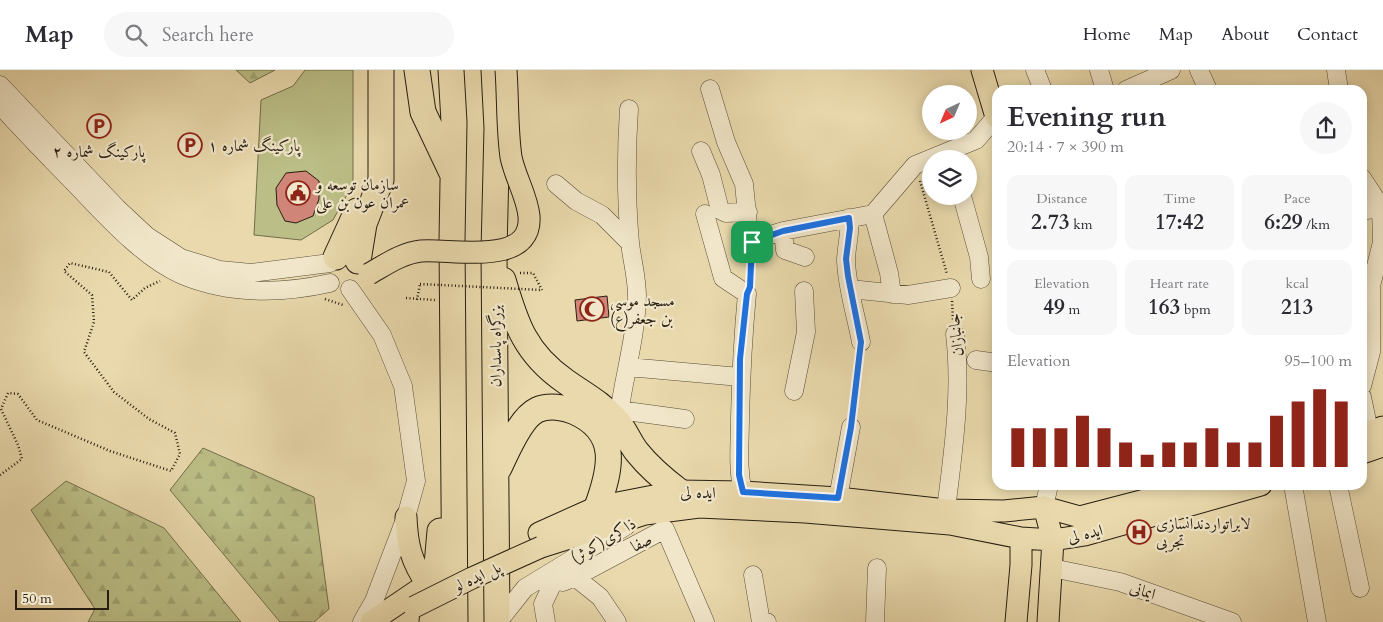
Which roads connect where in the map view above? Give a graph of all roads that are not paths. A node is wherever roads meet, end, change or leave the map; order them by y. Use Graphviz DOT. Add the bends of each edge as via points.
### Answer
graph roads {
  1 [pos="369,70"];
  2 [pos="381,70"];
  3 [pos="418,70"];
  4 [pos="451,70"];
  5 [pos="494,70"];
  6 [pos="506,70"];
  7 [pos="982,70"];
  8 [pos="1035,70"];
  9 [pos="1099,70"];
  10 [pos="1171,70"];
  11 [pos="1199,70"];
  12 [pos="1336,70"];
  13 [pos="0,85"];
  14 [pos="1041,85"];
  15 [pos="1104,85"];
  16 [pos="1137,85"];
  17 [pos="1206,85"];
  18 [pos="1338,85"];
  19 [pos="710,89"];
  20 [pos="992,104"];
  21 [pos="0,105"];
  22 [pos="629,109"];
  23 [pos="992,122"];
  24 [pos="701,150"];
  25 [pos="960,150"];
  26 [pos="922,163"];
  27 [pos="453,175"];
  28 [pos="556,184"];
  29 [pos="1367,185"];
  30 [pos="965,205"];
  31 [pos="1382,207"];
  32 [pos="1367,211"];
  33 [pos="748,212"];
  34 [pos="704,214"];
  35 [pos="873,214"];
  36 [pos="849,218"];
  37 [pos="783,231"];
  38 [pos="630,243"];
  39 [pos="494,251"];
  40 [pos="805,257"];
  41 [pos="351,270"];
  42 [pos="982,279"];
  43 [pos="951,288"];
  44 [pos="850,289"];
  45 [pos="804,291"];
  46 [pos="892,294"];
  47 [pos="955,334"];
  48 [pos="861,342"];
  49 [pos="976,360"];
  50 [pos="992,362"];
  51 [pos="628,367"];
  52 [pos="1367,367"];
  53 [pos="740,377"];
  54 [pos="794,391"];
  55 [pos="618,415"];
  56 [pos="1367,418"];
  57 [pos="685,419"];
  58 [pos="851,427"];
  59 [pos="1372,440"];
  60 [pos="496,475"];
  61 [pos="453,480"];
  62 [pos="1048,490"];
  63 [pos="1184,490"];
  64 [pos="1243,490"];
  65 [pos="1293,490"];
  66 [pos="1339,490"];
  67 [pos="678,491"];
  68 [pos="743,492"];
  69 [pos="838,498"];
  70 [pos="596,507"];
  71 [pos="1044,507"];
  72 [pos="946,510"];
  73 [pos="645,514"];
  74 [pos="406,517"];
  75 [pos="1021,538"];
  76 [pos="540,540"];
  77 [pos="1053,540"];
  78 [pos="877,568"];
  79 [pos="1052,568"];
  80 [pos="557,573"];
  81 [pos="753,575"];
  82 [pos="575,577"];
  83 [pos="427,584"];
  84 [pos="1360,588"];
  85 [pos="423,615"];
  86 [pos="362,622"];
  87 [pos="371,622"];
  88 [pos="397,622"];
  89 [pos="455,622"];
  90 [pos="497,622"];
  91 [pos="546,622"];
  92 [pos="617,622"];
  93 [pos="705,622"];
  94 [pos="767,622"];
  95 [pos="875,622"];
  96 [pos="1016,622"];
  97 [pos="1048,622"];
  98 [pos="1232,622"];
  99 [pos="1317,622"];
  1 -- 41 [label="highway" via="366,184 356,215"];
  2 -- 41 [label="highway" via="381,180"];
  3 -- 27 [label="highway" via="423,112"];
  4 -- 27 [label="highway"];
  5 -- 39 [label="highway, بزرگراه پاسداران" via="497,128"];
  6 -- 41 [label="main road, bridge" via="511,157 529,215 526,233 500,252 421,251"];
  7 -- 20 [label="main road"];
  8 -- 14 [label="street"];
  9 -- 15 [label="street"];
  10 -- 16 [label="street"];
  11 -- 17 [label="street"];
  12 -- 18 [label="street"];
  13 -- 41 [label="street" via="117,208 147,236 181,258 220,270 251,273"];
  19 -- 33 [label="street" via="726,142 744,184"];
  21 -- 41 [label="street" via="115,224 146,253 181,275 254,292 297,290 330,283 327,273"];
  22 -- 38 [label="street" via="626,148"];
  23 -- 25 [label="street" via="976,140"];
  24 -- 33 [label="street" via="720,210 726,213"];
  26 -- 35 [label="street" via="915,165"];
  27 -- 61 [label="highway"];
  28 -- 38 [label="street" via="576,201 602,215"];
  29 -- 31 [label="street"];
  30 -- 42 [label="street"];
  31 -- 32 [label="street"];
  31 -- 52 [label="street" via="1382,242 1371,286 1371,352"];
  33 -- 37 [label="street" via="752,242"];
  34 -- 53 [label="street" via="723,278 747,294"];
  35 -- 36 [label="street"];
  35 -- 46 [label="street"];
  36 -- 37 [label="street"];
  36 -- 44 [label="street" via="846,259"];
  37 -- 40 [label="street" via="785,250"];
  38 -- 51 [label="street" via="637,295"];
  39 -- 55 [label="highway" via="517,327 536,357 564,381"];
  39 -- 60 [label="highway, بزرگراه پاسداران"];
  41 -- 74 [label="street" via="403,386 416,481"];
  43 -- 46 [label="street" via="908,295"];
  44 -- 46 [label="street"];
  44 -- 48 [label="street"];
  45 -- 54 [label="street" via="806,332"];
  47 -- 72 [label="street, جانبازان" via="957,424"];
  49 -- 50 [label="street"];
  51 -- 53 [label="street"];
  51 -- 55 [label="street"];
  53 -- 68 [label="street" via="739,475"];
  55 -- 57 [label="street"];
  55 -- 67 [label="highway" via="636,451 656,474"];
  56 -- 59 [label="street"];
  58 -- 69 [label="street"];
  60 -- 70 [label="highway" via="512,440 530,416 537,410 552,407 570,410 588,418 600,430 607,446 610,465"];
  60 -- 90 [label="highway, بزرگراه پاسداران"];
  61 -- 85 [label="highway"];
  61 -- 89 [label="highway"];
  62 -- 71 [label="street"];
  63 -- 71 [label="main road, ایده لى" via="1080,517"];
  64 -- 77 [label="main road, ایده لى"];
  65 -- 99 [label="street"];
  66 -- 84 [label="street"];
  67 -- 68 [label="main road, ایده لی"];
  67 -- 70 [label="main road, ایده لی"];
  68 -- 69 [label="main road, ایده لی"];
  69 -- 72 [label="main road, ایده لی"];
  70 -- 76 [label="main road, ایده لی"];
  71 -- 72 [label="main road, ایده لی" via="1004,511"];
  71 -- 75 [label="main road"];
  71 -- 77 [label="main road"];
  73 -- 75 [label="main road, ایده لی" via="699,507 805,512 950,524"];
  73 -- 76 [label="main road, ایده لی"];
  73 -- 80 [label="street, ذاکری(کوثر)"];
  74 -- 83 [label="main road" via="411,557"];
  74 -- 86 [label="street" via="374,601"];
  75 -- 77 [label="main road, ایده لى"];
  75 -- 96 [label="main road"];
  76 -- 83 [label="main road, پل ایده لو"];
  76 -- 85 [label="main road, پل ایده لو, bridge" via="472,578"];
  77 -- 79 [label="main road"];
  78 -- 95 [label="street"];
  79 -- 97 [label="main road"];
  79 -- 98 [label="street, ایمانی" via="1120,582"];
  80 -- 82 [label="street, صفا" via="563,582"];
  80 -- 90 [label="street, ذاکری(کوثر)" via="525,588"];
  80 -- 91 [label="street" via="543,604"];
  81 -- 94 [label="street" via="761,622"];
  82 -- 92 [label="street" via="600,597"];
  82 -- 93 [label="street, صفا" via="665,530"];
  83 -- 87 [label="main road, پل ایده لو"];
  85 -- 88 [label="main road, پل ایده لو"];
}
